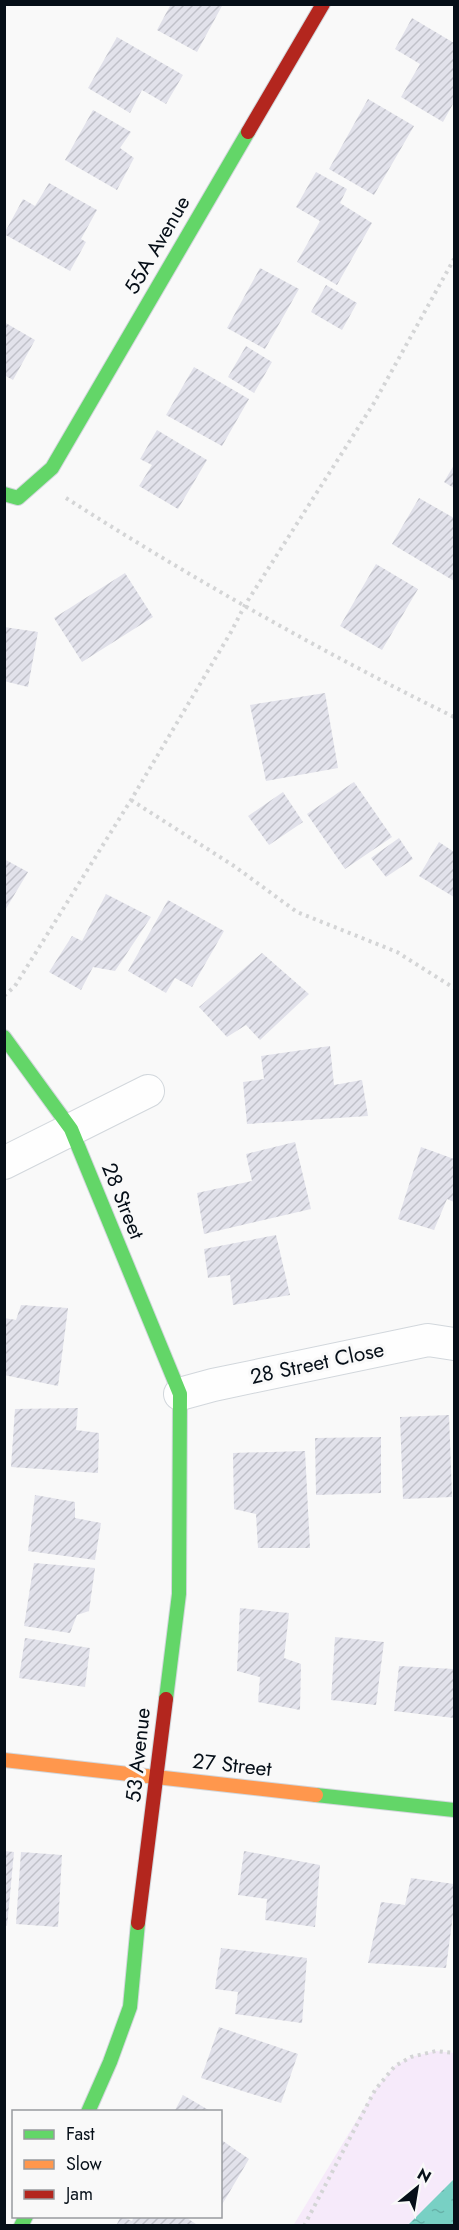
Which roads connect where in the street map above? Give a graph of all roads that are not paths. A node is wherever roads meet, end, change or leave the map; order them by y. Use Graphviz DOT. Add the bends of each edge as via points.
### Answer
graph roads {
  1 [pos="323,4"];
  2 [pos="11,496"];
  3 [pos="4,1036"];
  4 [pos="148,1090"];
  5 [pos="71,1129"];
  6 [pos="4,1163"];
  7 [pos="454,1344"];
  8 [pos="180,1394"];
  9 [pos="4,1760"];
  10 [pos="157,1778"];
  11 [pos="454,1810"];
  12 [pos="89,2110"];
  1 -- 2 [label="street, 55A Avenue" via="52,468"];
  3 -- 5 [label="street, 28 Street"];
  4 -- 5 [label="street"];
  5 -- 6 [label="street"];
  5 -- 8 [label="street, 28 Street"];
  7 -- 8 [label="street, 28 Street Close" via="428,1340"];
  8 -- 10 [label="street, 53 Avenue" via="179,1594"];
  9 -- 10 [label="street, 27 Street"];
  10 -- 11 [label="street, 27 Street"];
  10 -- 12 [label="street, 53 Avenue" via="130,2007"];
}
